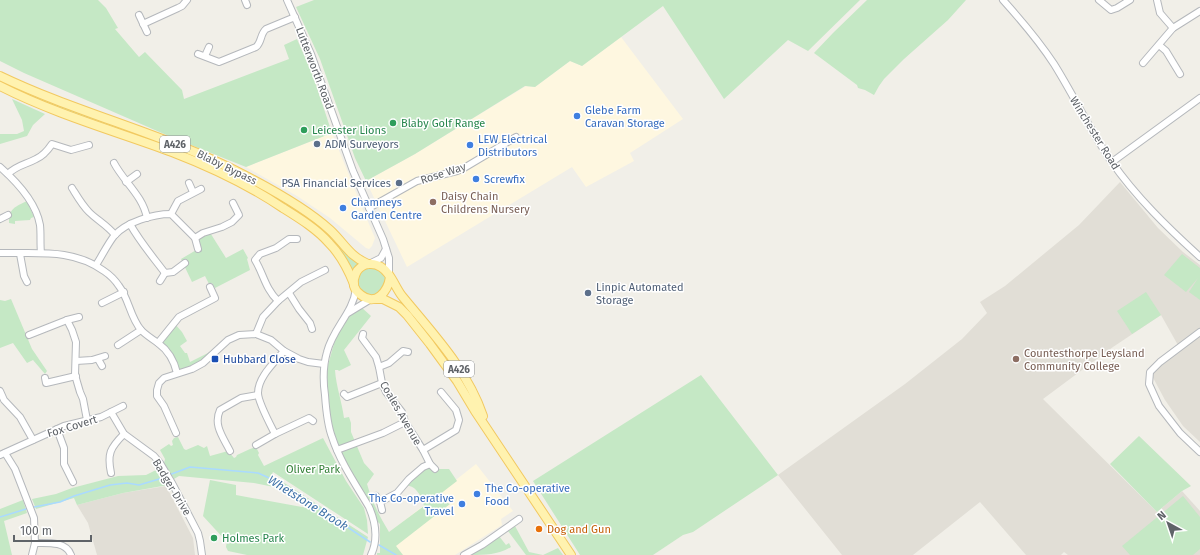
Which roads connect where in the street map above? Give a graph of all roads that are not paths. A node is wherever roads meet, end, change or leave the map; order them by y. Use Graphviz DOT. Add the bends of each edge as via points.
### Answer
graph roads {
  1 [pos="187,0"];
  2 [pos="287,0"];
  3 [pos="1002,0"];
  4 [pos="1099,0"];
  5 [pos="1130,0"];
  6 [pos="1157,0"];
  7 [pos="1200,11"];
  8 [pos="139,15"];
  9 [pos="295,17"];
  10 [pos="143,24"];
  11 [pos="1173,28"];
  12 [pos="147,32"];
  13 [pos="1159,45"];
  14 [pos="209,47"];
  15 [pos="1141,52"];
  16 [pos="198,54"];
  17 [pos="205,56"];
  18 [pos="1147,57"];
  19 [pos="1143,63"];
  20 [pos="1177,71"];
  21 [pos="0,76"];
  22 [pos="0,86"];
  23 [pos="1199,99"];
  24 [pos="56,137"];
  25 [pos="516,137"];
  26 [pos="52,144"];
  27 [pos="89,145"];
  28 [pos="1112,162"];
  29 [pos="114,163"];
  30 [pos="0,167"];
  31 [pos="8,174"];
  32 [pos="137,174"];
  33 [pos="126,182"];
  34 [pos="189,183"];
  35 [pos="201,189"];
  36 [pos="82,190"];
  37 [pos="193,192"];
  38 [pos="233,203"];
  39 [pos="369,208"];
  40 [pos="246,212"];
  41 [pos="171,214"];
  42 [pos="8,216"];
  43 [pos="239,216"];
  44 [pos="147,218"];
  45 [pos="0,219"];
  46 [pos="130,224"];
  47 [pos="115,235"];
  48 [pos="195,238"];
  49 [pos="297,239"];
  50 [pos="198,249"];
  51 [pos="386,249"];
  52 [pos="0,253"];
  53 [pos="40,253"];
  54 [pos="20,254"];
  55 [pos="1200,257"];
  56 [pos="185,263"];
  57 [pos="370,264"];
  58 [pos="96,265"];
  59 [pos="325,270"];
  60 [pos="165,273"];
  61 [pos="390,276"];
  62 [pos="160,281"];
  63 [pos="27,282"];
  64 [pos="355,286"];
  65 [pos="210,287"];
  66 [pos="124,292"];
  67 [pos="289,292"];
  68 [pos="215,298"];
  69 [pos="374,299"];
  70 [pos="278,301"];
  71 [pos="102,303"];
  72 [pos="218,304"];
  73 [pos="347,314"];
  74 [pos="79,316"];
  75 [pos="67,320"];
  76 [pos="312,329"];
  77 [pos="141,330"];
  78 [pos="1200,332"];
  79 [pos="256,334"];
  80 [pos="29,335"];
  81 [pos="361,337"];
  82 [pos="158,343"];
  83 [pos="118,344"];
  84 [pos="284,351"];
  85 [pos="408,352"];
  86 [pos="105,356"];
  87 [pos="98,358"];
  88 [pos="76,361"];
  89 [pos="324,364"];
  90 [pos="102,366"];
  91 [pos="379,367"];
  92 [pos="177,373"];
  93 [pos="76,376"];
  94 [pos="45,378"];
  95 [pos="382,383"];
  96 [pos="0,391"];
  97 [pos="442,392"];
  98 [pos="258,395"];
  99 [pos="346,397"];
  100 [pos="2,400"];
  101 [pos="123,406"];
  102 [pos="111,412"];
  103 [pos="311,418"];
  104 [pos="87,420"];
  105 [pos="405,422"];
  106 [pos="486,425"];
  107 [pos="176,428"];
  108 [pos="57,429"];
  109 [pos="124,434"];
  110 [pos="275,434"];
  111 [pos="33,440"];
  112 [pos="256,445"];
  113 [pos="221,450"];
  114 [pos="337,450"];
  115 [pos="423,450"];
  116 [pos="1200,452"];
  117 [pos="3,454"];
  118 [pos="430,464"];
  119 [pos="435,469"];
  120 [pos="111,473"];
  121 [pos="73,482"];
  122 [pos="376,496"];
  123 [pos="380,502"];
  124 [pos="382,510"];
  125 [pos="519,519"];
  126 [pos="35,543"];
  127 [pos="374,548"];
  128 [pos="32,555"];
  129 [pos="71,555"];
  130 [pos="202,555"];
  131 [pos="371,555"];
  132 [pos="375,555"];
  133 [pos="464,555"];
  134 [pos="571,555"];
  1 -- 10 [label="street" via="182,6"];
  2 -- 9 [label="street, Lutterworth Road"];
  3 -- 28 [label="street, Winchester Road" via="1026,25 1053,63"];
  4 -- 5 [label="street" via="1111,10"];
  6 -- 11 [label="street" via="1160,13"];
  7 -- 11 [label="street"];
  8 -- 10 [label="street"];
  9 -- 17 [label="street" via="262,32 259,44 253,49 219,62"];
  9 -- 39 [label="street, Lutterworth Road" via="314,60 336,126"];
  10 -- 12 [label="street"];
  11 -- 13 [label="street"];
  13 -- 18 [label="street"];
  13 -- 20 [label="street" via="1166,51"];
  14 -- 17 [label="street"];
  15 -- 18 [label="street"];
  16 -- 17 [label="street"];
  18 -- 19 [label="street"];
  21 -- 57 [label="main road, Blaby Bypass / A426" via="50,98 192,150 244,175 322,224 355,258"];
  22 -- 64 [label="main road, Blaby Bypass / A426" via="65,114 188,158 252,189 291,213 325,239 340,255"];
  23 -- 28 [label="street"];
  24 -- 26 [label="street"];
  25 -- 39 [label="street, Rose Way" via="464,168 417,181"];
  26 -- 27 [label="street" via="71,150"];
  26 -- 31 [label="street" via="36,159"];
  28 -- 55 [label="street, Winchester Road" via="1172,232"];
  29 -- 33 [label="street"];
  30 -- 31 [label="street"];
  31 -- 53 [label="street" via="32,203 40,225"];
  32 -- 33 [label="street"];
  33 -- 44 [label="street" via="142,202"];
  34 -- 37 [label="street"];
  35 -- 37 [label="street"];
  36 -- 47 [label="street" via="74,191 89,213"];
  37 -- 41 [label="street" via="178,201"];
  38 -- 43 [label="street"];
  39 -- 51 [label="street, Lutterworth Road"];
  40 -- 43 [label="street"];
  41 -- 44 [label="street"];
  41 -- 48 [label="street"];
  42 -- 45 [label="street"];
  43 -- 48 [label="street" via="222,227"];
  44 -- 46 [label="street"];
  46 -- 47 [label="street"];
  46 -- 60 [label="street"];
  47 -- 58 [label="street"];
  48 -- 50 [label="street"];
  49 -- 70 [label="street" via="288,237 276,248 260,254 252,261 259,267 270,294"];
  51 -- 57 [label="street" via="381,258"];
  51 -- 61 [label="street, Lutterworth Road"];
  52 -- 54 [label="street"];
  53 -- 54 [label="street"];
  53 -- 58 [label="street" via="77,257"];
  54 -- 63 [label="street"];
  56 -- 60 [label="street" via="173,272"];
  57 -- 61 [label="main road" via="380,266"];
  57 -- 64 [label="main road" via="357,272"];
  58 -- 66 [label="street" via="111,276"];
  59 -- 67 [label="street"];
  60 -- 62 [label="street"];
  61 -- 69 [label="main road" via="387,290"];
  61 -- 106 [label="main road, A426" via="403,297 456,363 481,410"];
  64 -- 69 [label="main road" via="364,297"];
  64 -- 73 [label="street" via="352,304"];
  65 -- 68 [label="street"];
  66 -- 71 [label="street"];
  66 -- 77 [label="street"];
  67 -- 70 [label="street"];
  67 -- 76 [label="street"];
  68 -- 72 [label="street"];
  68 -- 82 [label="street" via="179,317"];
  69 -- 73 [label="street"];
  69 -- 106 [label="main road, A426" via="384,299 407,315"];
  70 -- 79 [label="street" via="263,317"];
  73 -- 89 [label="street" via="335,331"];
  74 -- 75 [label="street"];
  75 -- 80 [label="street"];
  75 -- 88 [label="street" via="76,342"];
  77 -- 82 [label="street"];
  77 -- 83 [label="street"];
  78 -- 116 [label="street" via="1150,372 1149,384 1159,406 1180,433"];
  79 -- 84 [label="street" via="271,340"];
  79 -- 92 [label="street" via="239,335 228,340 203,363"];
  81 -- 91 [label="street, Coales Avenue" via="376,357"];
  82 -- 92 [label="street" via="172,357"];
  84 -- 89 [label="street" via="308,362"];
  84 -- 98 [label="street" via="262,378"];
  85 -- 91 [label="street" via="404,351 389,363"];
  86 -- 87 [label="street"];
  87 -- 88 [label="street"];
  87 -- 90 [label="street"];
  88 -- 93 [label="street"];
  89 -- 114 [label="street" via="326,408"];
  91 -- 95 [label="street, Coales Avenue"];
  92 -- 107 [label="street" via="158,383 157,390 157,396"];
  93 -- 94 [label="street" via="46,383"];
  93 -- 104 [label="street"];
  95 -- 99 [label="street"];
  95 -- 105 [label="street, Coales Avenue" via="402,412"];
  96 -- 100 [label="street"];
  97 -- 115 [label="street" via="443,399 456,410 459,420 456,430"];
  98 -- 110 [label="street"];
  98 -- 113 [label="street" via="241,398 220,410 217,426 229,448"];
  100 -- 111 [label="street" via="20,417"];
  101 -- 102 [label="street, Fox Covert"];
  102 -- 104 [label="street, Fox Covert"];
  102 -- 109 [label="street, Badger Drive"];
  103 -- 110 [label="street"];
  104 -- 108 [label="street, Fox Covert"];
  105 -- 114 [label="street"];
  105 -- 115 [label="street, Coales Avenue"];
  106 -- 134 [label="main road, A426"];
  108 -- 111 [label="street, Fox Covert"];
  108 -- 121 [label="street" via="64,448 64,464"];
  109 -- 120 [label="street" via="109,455"];
  109 -- 130 [label="street, Badger Drive" via="154,456 170,479 198,533"];
  110 -- 112 [label="street"];
  111 -- 117 [label="street, Fox Covert"];
  114 -- 127 [label="street" via="371,512 376,533"];
  115 -- 118 [label="street, Coales Avenue"];
  117 -- 126 [label="street" via="15,469 34,518"];
  118 -- 119 [label="street, Coales Avenue"];
  118 -- 123 [label="street" via="409,479 397,493"];
  122 -- 123 [label="street"];
  123 -- 124 [label="street"];
  125 -- 133 [label="street"];
  126 -- 128 [label="street"];
  126 -- 129 [label="street" via="62,545"];
  127 -- 131 [label="street"];
  127 -- 132 [label="street"];
}
